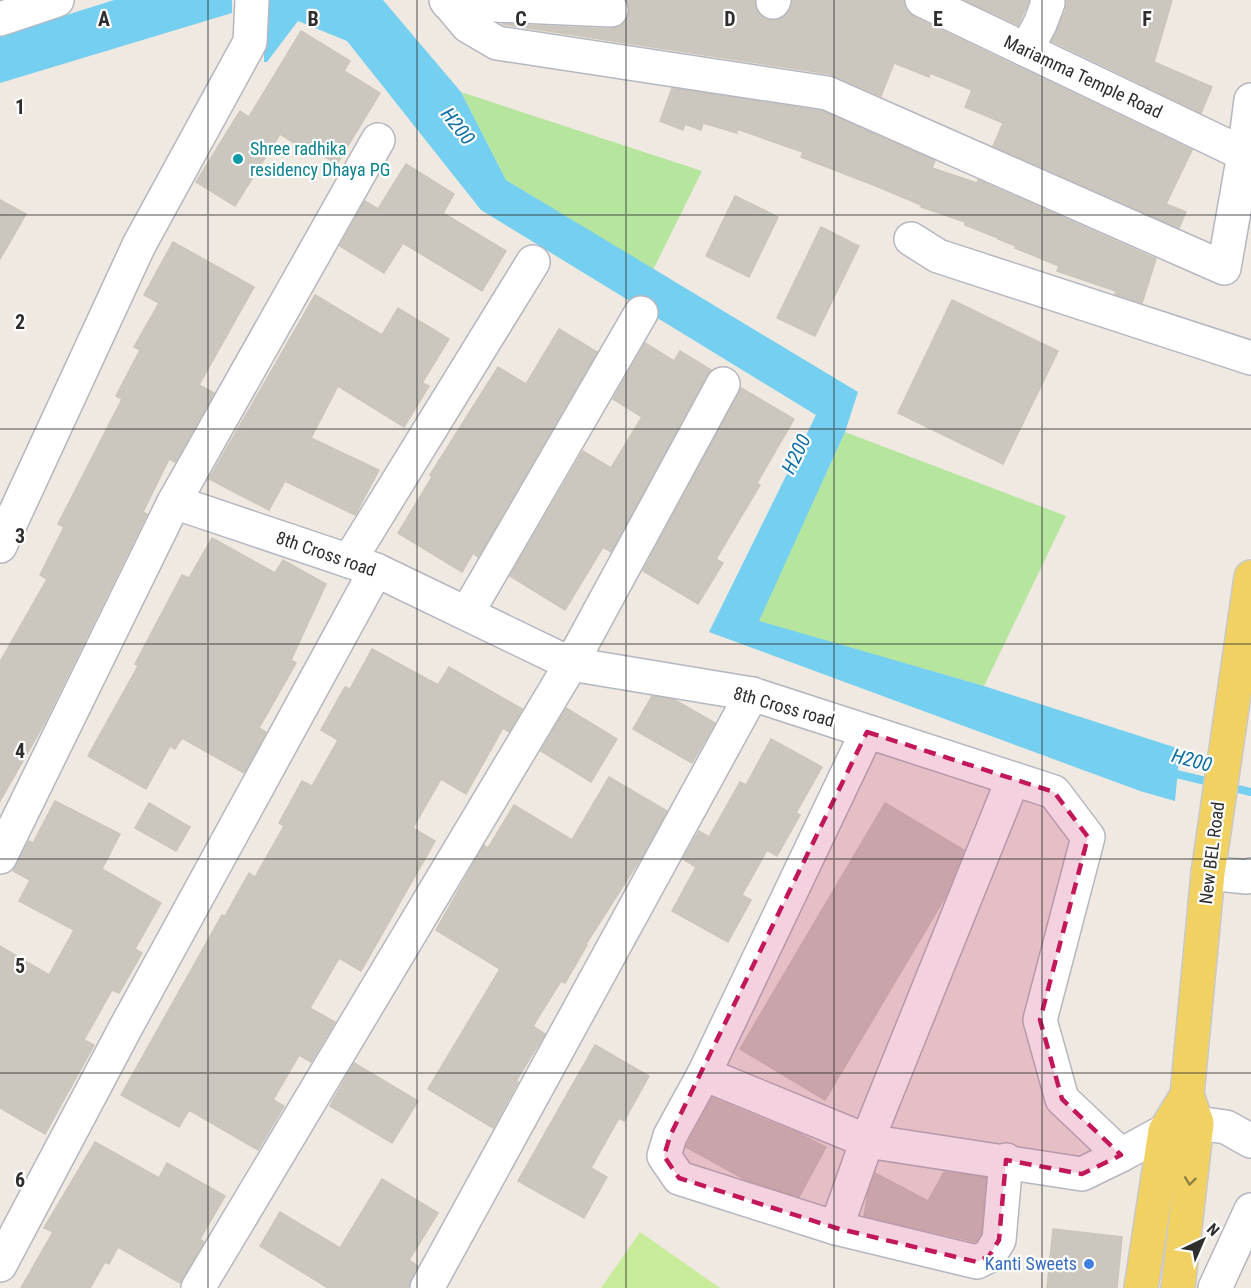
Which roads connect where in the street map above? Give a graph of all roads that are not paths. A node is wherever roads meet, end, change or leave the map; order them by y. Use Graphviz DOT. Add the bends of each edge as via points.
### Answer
graph roads {
  1 [pos="57,0"];
  2 [pos="252,0"];
  3 [pos="922,0"];
  4 [pos="1047,0"];
  5 [pos="447,1"];
  6 [pos="611,10"];
  7 [pos="0,19"];
  8 [pos="1026,50"];
  9 [pos="1251,100"];
  10 [pos="378,140"];
  11 [pos="1244,154"];
  12 [pos="1251,187"];
  13 [pos="911,239"];
  14 [pos="533,262"];
  15 [pos="641,313"];
  16 [pos="1251,358"];
  17 [pos="723,384"];
  18 [pos="174,502"];
  19 [pos="0,546"];
  20 [pos="363,566"];
  21 [pos="1251,577"];
  22 [pos="467,613"];
  23 [pos="571,664"];
  24 [pos="1245,670"];
  25 [pos="752,694"];
  26 [pos="867,732"];
  27 [pos="1013,779"];
  28 [pos="0,857"];
  29 [pos="1208,873"];
  30 [pos="1251,875"];
  31 [pos="704,1074"];
  32 [pos="1192,1109"];
  33 [pos="1165,1131"];
  34 [pos="867,1141"];
  35 [pos="1251,1141"];
  36 [pos="1121,1155"];
  37 [pos="1006,1161"];
  38 [pos="1251,1210"];
  39 [pos="836,1228"];
  40 [pos="0,1265"];
  41 [pos="1221,1286"];
  42 [pos="198,1288"];
  43 [pos="427,1288"];
  44 [pos="1141,1288"];
  45 [pos="1178,1288"];
  1 -- 7 [label="street"];
  2 -- 19 [label="street" via="250,42 139,244"];
  3 -- 8 [label="street, Mariamma Temple Road"];
  4 -- 8 [label="street"];
  5 -- 6 [label="street"];
  5 -- 11 [label="street" via="468,26 497,43 827,93 1224,268"];
  8 -- 11 [label="street, Mariamma Temple Road"];
  9 -- 11 [label="street"];
  10 -- 18 [label="street"];
  11 -- 12 [label="street"];
  13 -- 16 [label="street" via="938,256"];
  14 -- 20 [label="street"];
  15 -- 22 [label="street"];
  17 -- 23 [label="street"];
  18 -- 20 [label="street, 8th Cross road"];
  18 -- 28 [label="street"];
  20 -- 22 [label="street, 8th Cross road"];
  20 -- 40 [label="street"];
  21 -- 24 [label="main road, New BEL Road"];
  22 -- 23 [label="street, 8th Cross road"];
  23 -- 25 [label="street, 8th Cross road"];
  23 -- 42 [label="street"];
  24 -- 29 [label="main road, New BEL Road" via="1225,759"];
  25 -- 26 [label="street, 8th Cross road"];
  25 -- 43 [label="street"];
  26 -- 27 [label="street, 8th Cross road"];
  26 -- 31 [label="street"];
  27 -- 34 [label="street"];
  27 -- 36 [label="street, 8th Cross road" via="1054,792 1088,837 1040,1020 1062,1099"];
  29 -- 30 [label="street" via="1247,878"];
  29 -- 32 [label="main road, New BEL Road"];
  31 -- 34 [label="street"];
  31 -- 39 [label="street" via="670,1136 664,1156 679,1178"];
  32 -- 33 [label="main road, New BEL Road"];
  32 -- 35 [label="street"];
  32 -- 45 [label="main road, New BEL Road, one-way"];
  33 -- 36 [label="street"];
  33 -- 44 [label="main road, New BEL Road"];
  34 -- 37 [label="street"];
  34 -- 39 [label="street"];
  36 -- 37 [label="street" via="1082,1174"];
  37 -- 39 [label="street" via="999,1240 989,1256 977,1262"];
  38 -- 41 [label="street"];
}
